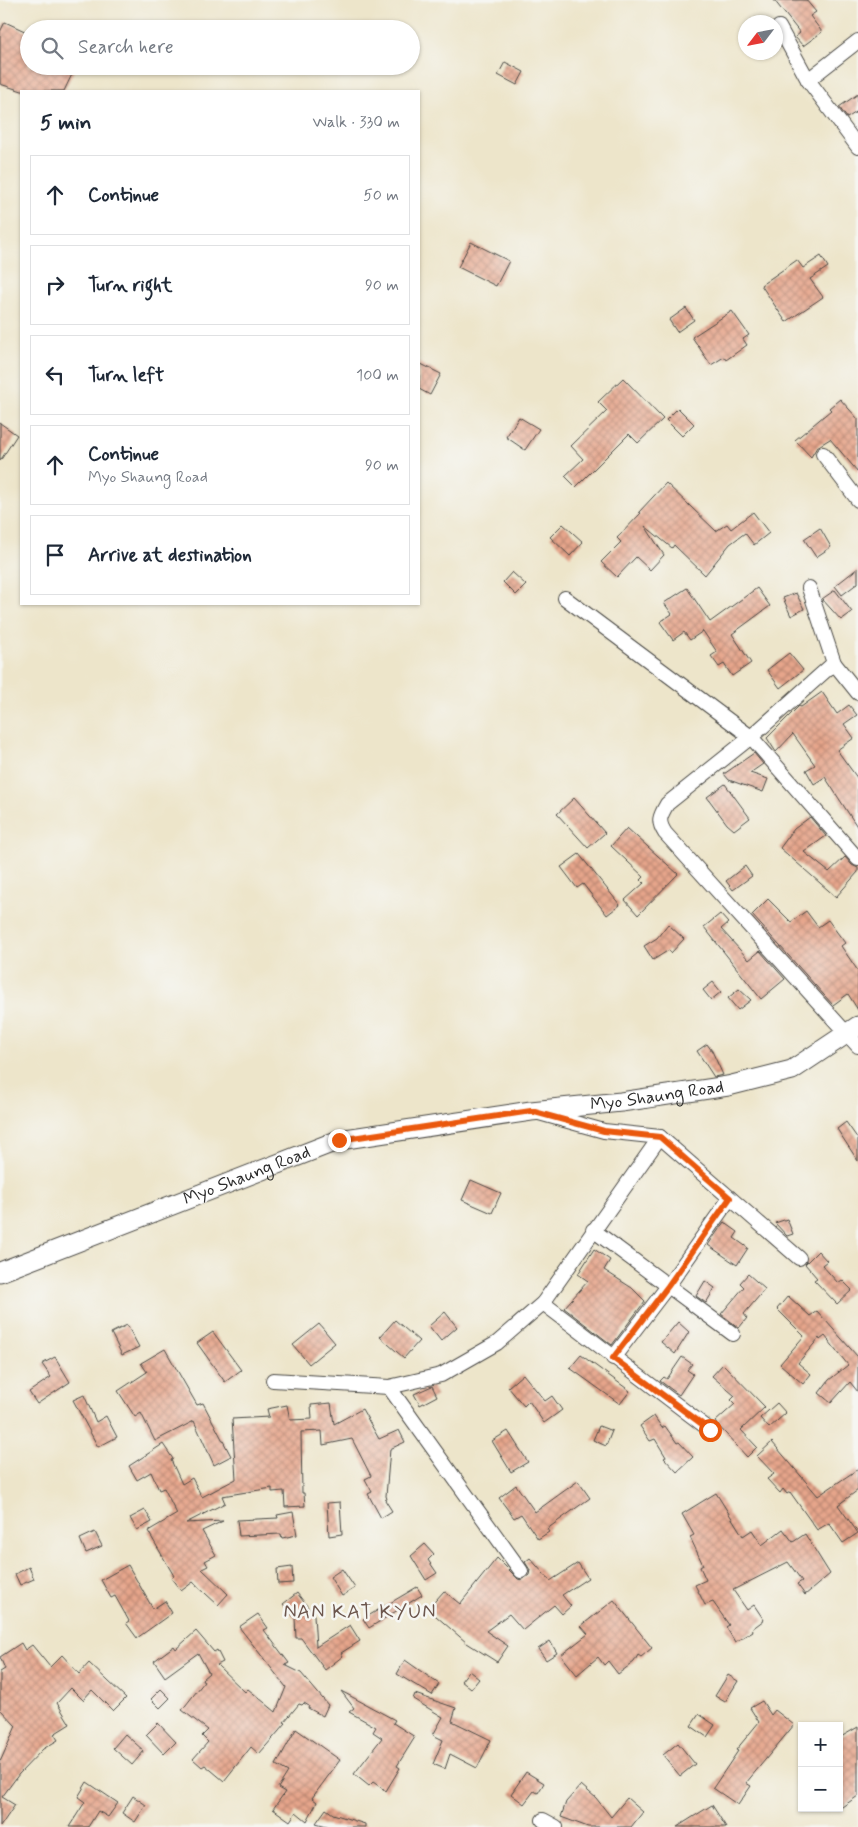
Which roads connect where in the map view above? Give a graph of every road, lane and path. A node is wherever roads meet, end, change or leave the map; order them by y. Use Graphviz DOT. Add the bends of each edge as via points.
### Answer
graph roads {
  1 [pos="783,34"];
  2 [pos="858,41"];
  3 [pos="808,80"];
  4 [pos="858,147"];
  5 [pos="822,454"];
  6 [pos="858,500"];
  7 [pos="809,588"];
  8 [pos="565,598"];
  9 [pos="834,663"];
  10 [pos="858,693"];
  11 [pos="751,737"];
  12 [pos="858,859"];
  13 [pos="854,1035"];
  14 [pos="531,1111"];
  15 [pos="660,1137"];
  16 [pos="730,1198"];
  17 [pos="592,1230"];
  18 [pos="799,1258"];
  19 [pos="0,1272"];
  20 [pos="668,1286"];
  21 [pos="543,1303"];
  22 [pos="733,1334"];
  23 [pos="613,1358"];
  24 [pos="273,1380"];
  25 [pos="390,1387"];
  26 [pos="710,1430"];
  27 [pos="521,1571"];
  28 [pos="543,1820"];
  29 [pos="556,1827"];
  1 -- 3 [label="street"];
  2 -- 3 [label="street"];
  3 -- 4 [label="street"];
  5 -- 6 [label="street"];
  7 -- 9 [label="street"];
  8 -- 11 [label="street"];
  9 -- 10 [label="street"];
  9 -- 11 [label="street"];
  11 -- 12 [label="street"];
  11 -- 13 [label="street" via="667,804 659,824"];
  13 -- 14 [label="street, Myo Shaung Road" via="792,1070 738,1084 622,1102"];
  14 -- 15 [label="street" via="604,1131"];
  14 -- 19 [label="street, Myo Shaung Road" via="339,1140"];
  15 -- 16 [label="street"];
  15 -- 17 [label="street"];
  16 -- 18 [label="street"];
  16 -- 20 [label="street"];
  17 -- 20 [label="street"];
  17 -- 21 [label="street"];
  20 -- 22 [label="street"];
  20 -- 23 [label="street"];
  21 -- 23 [label="street"];
  21 -- 25 [label="street" via="497,1343 441,1375"];
  23 -- 26 [label="street"];
  24 -- 25 [label="street"];
  25 -- 27 [label="street"];
  28 -- 29 [label="street"];
}
